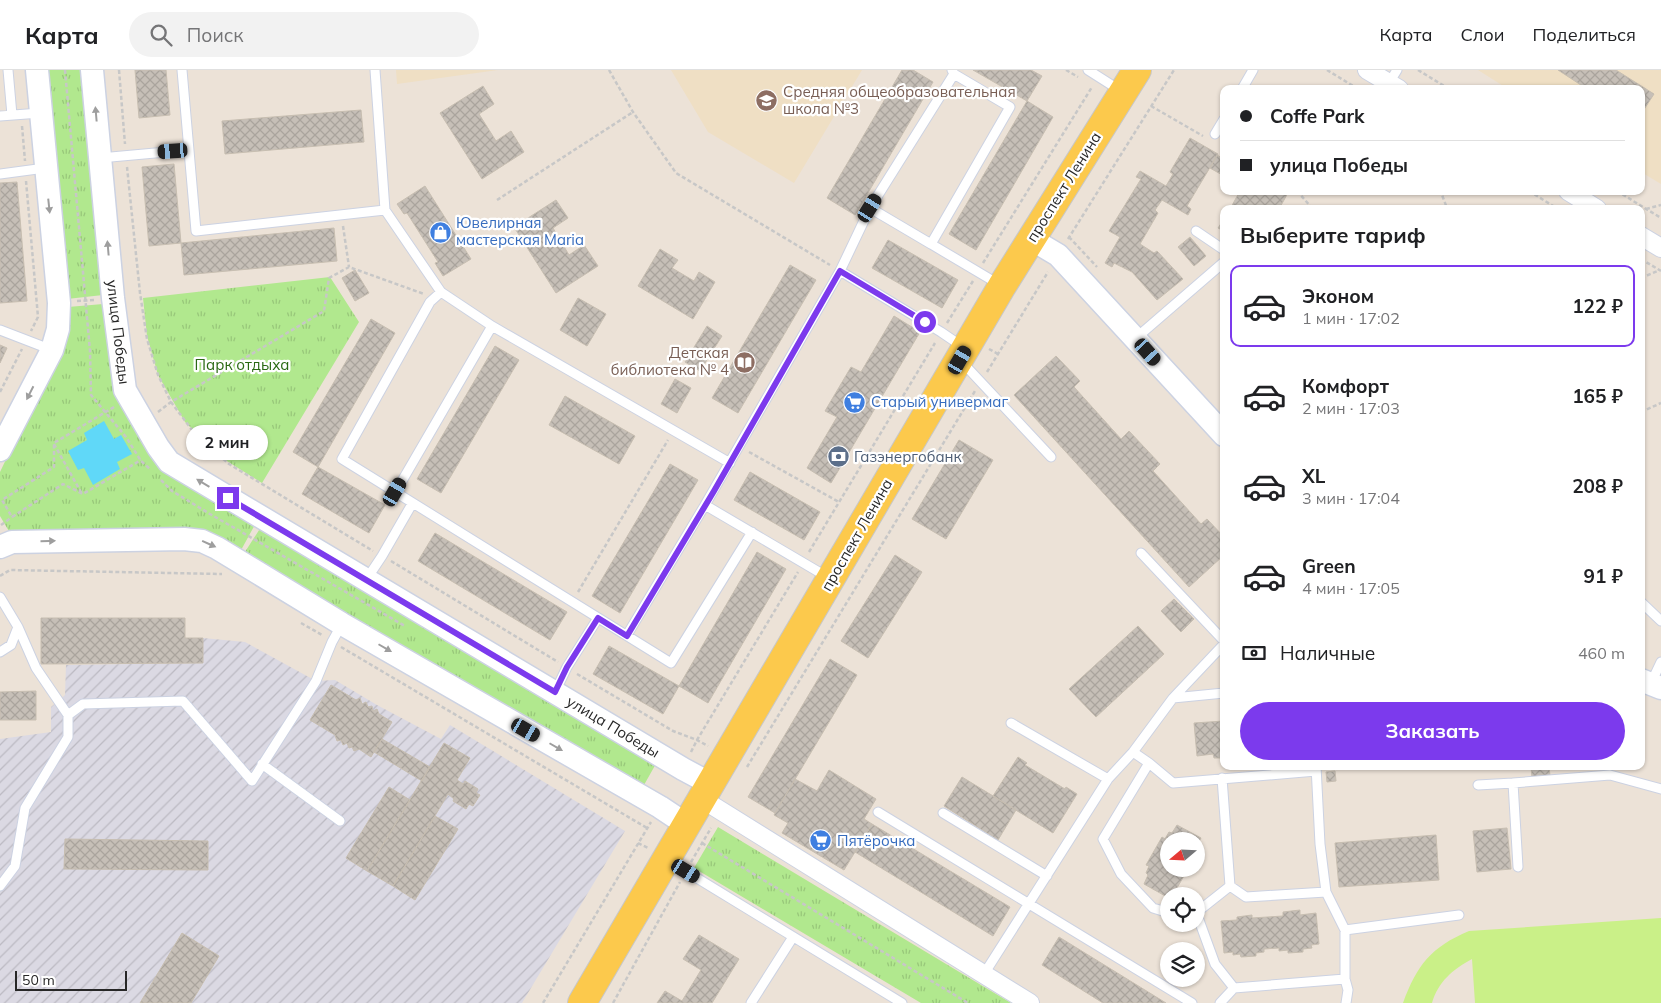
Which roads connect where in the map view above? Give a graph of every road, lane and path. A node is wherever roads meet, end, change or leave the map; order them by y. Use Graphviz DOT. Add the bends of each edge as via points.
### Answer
graph roads {
  1 [pos="8,70"];
  2 [pos="37,70"];
  3 [pos="92,70"];
  4 [pos="118,70"];
  5 [pos="182,70"];
  6 [pos="375,70"];
  7 [pos="609,70"];
  8 [pos="1088,70"];
  9 [pos="1138,70"];
  10 [pos="1174,70"];
  11 [pos="1253,70"];
  12 [pos="1327,70"];
  13 [pos="1367,70"];
  14 [pos="1418,70"];
  15 [pos="953,72"];
  16 [pos="1395,80"];
  17 [pos="1244,85"];
  18 [pos="1351,85"];
  19 [pos="1442,85"];
  20 [pos="1092,86"];
  21 [pos="1123,92"];
  22 [pos="1151,106"];
  23 [pos="41,112"];
  24 [pos="633,112"];
  25 [pos="12,115"];
  26 [pos="0,116"];
  27 [pos="22,125"];
  28 [pos="1220,126"];
  29 [pos="1215,134"];
  30 [pos="1204,136"];
  31 [pos="188,150"];
  32 [pos="126,155"];
  33 [pos="100,158"];
  34 [pos="35,170"];
  35 [pos="0,174"];
  36 [pos="1300,195"];
  37 [pos="1535,195"];
  38 [pos="1574,195"];
  39 [pos="1623,195"];
  40 [pos="497,200"];
  41 [pos="1309,205"];
  42 [pos="1551,205"];
  43 [pos="1591,205"];
  44 [pos="1640,205"];
  45 [pos="1661,205"];
  46 [pos="870,208"];
  47 [pos="1646,209"];
  48 [pos="385,210"];
  49 [pos="342,214"];
  50 [pos="1661,218"];
  51 [pos="1196,231"];
  52 [pos="1645,238"];
  53 [pos="1031,239"];
  54 [pos="931,244"];
  55 [pos="1220,247"];
  56 [pos="1661,248"];
  57 [pos="1058,255"];
  58 [pos="1645,261"];
  59 [pos="1220,265"];
  60 [pos="349,267"];
  61 [pos="1660,270"];
  62 [pos="840,271"];
  63 [pos="978,272"];
  64 [pos="1645,276"];
  65 [pos="1002,286"];
  66 [pos="437,294"];
  67 [pos="113,298"];
  68 [pos="59,303"];
  69 [pos="37,304"];
  70 [pos="492,326"];
  71 [pos="0,330"];
  72 [pos="942,332"];
  73 [pos="1136,338"];
  74 [pos="26,340"];
  75 [pos="52,350"];
  76 [pos="963,355"];
  77 [pos="980,382"];
  78 [pos="0,392"];
  79 [pos="171,402"];
  80 [pos="1661,403"];
  81 [pos="1645,410"];
  82 [pos="106,412"];
  83 [pos="162,418"];
  84 [pos="674,429"];
  85 [pos="1220,431"];
  86 [pos="54,443"];
  87 [pos="739,447"];
  88 [pos="0,450"];
  89 [pos="1051,457"];
  90 [pos="141,461"];
  91 [pos="730,463"];
  92 [pos="395,492"];
  93 [pos="83,494"];
  94 [pos="839,502"];
  95 [pos="412,504"];
  96 [pos="705,505"];
  97 [pos="12,518"];
  98 [pos="0,526"];
  99 [pos="752,532"];
  100 [pos="0,547"];
  101 [pos="1141,553"];
  102 [pos="382,556"];
  103 [pos="803,563"];
  104 [pos="831,579"];
  105 [pos="365,580"];
  106 [pos="0,597"];
  107 [pos="572,602"];
  108 [pos="1645,606"];
  109 [pos="598,618"];
  110 [pos="1661,621"];
  111 [pos="342,624"];
  112 [pos="18,628"];
  113 [pos="627,636"];
  114 [pos="1220,639"];
  115 [pos="1220,647"];
  116 [pos="0,652"];
  117 [pos="1661,662"];
  118 [pos="567,667"];
  119 [pos="1651,684"];
  120 [pos="555,692"];
  121 [pos="1220,693"];
  122 [pos="1173,698"];
  123 [pos="68,716"];
  124 [pos="1011,723"];
  125 [pos="696,740"];
  126 [pos="1132,752"];
  127 [pos="1149,763"];
  128 [pos="262,764"];
  129 [pos="746,768"];
  130 [pos="683,769"];
  131 [pos="1297,770"];
  132 [pos="1316,770"];
  133 [pos="1222,778"];
  134 [pos="1108,779"];
  135 [pos="1513,783"];
  136 [pos="1478,785"];
  137 [pos="1661,789"];
  138 [pos="711,798"];
  139 [pos="660,808"];
  140 [pos="878,812"];
  141 [pos="943,813"];
  142 [pos="340,821"];
  143 [pos="694,834"];
  144 [pos="676,866"];
  145 [pos="1518,868"];
  146 [pos="1047,876"];
  147 [pos="0,886"];
  148 [pos="1230,886"];
  149 [pos="1326,892"];
  150 [pos="1029,904"];
  151 [pos="1205,905"];
  152 [pos="1160,910"];
  153 [pos="1460,915"];
  154 [pos="1345,930"];
  155 [pos="1204,932"];
  156 [pos="793,936"];
  157 [pos="984,974"];
  158 [pos="1345,979"];
  159 [pos="1234,988"];
  160 [pos="542,1003"];
  161 [pos="582,1003"];
  162 [pos="613,1003"];
  163 [pos="751,1003"];
  164 [pos="902,1003"];
  165 [pos="968,1003"];
  166 [pos="1030,1003"];
  167 [pos="1192,1003"];
  168 [pos="1220,1003"];
  169 [pos="1346,1003"];
  1 -- 25 [label="lane"];
  2 -- 23 [label="street"];
  33 -- 3 [label="street, улица Победы, one-way"];
  4 -- 32 [label="path"];
  5 -- 31 [label="lane"];
  6 -- 48 [label="lane"];
  7 -- 24 [label="path"];
  8 -- 21 [label="lane"];
  9 -- 21 [label="main road, проспект Ленина"];
  10 -- 22 [label="path"];
  11 -- 17 [label="lane"];
  12 -- 18 [label="path"];
  13 -- 16 [label="street"];
  14 -- 19 [label="path"];
  15 -- 46 [label="lane"];
  15 -- 54 [label="lane" via="1010,107"];
  20 -- 63 [label="path"];
  21 -- 53 [label="main road, проспект Ленина"];
  22 -- 30 [label="path"];
  22 -- 57 [label="path"];
  23 -- 25 [label="lane"];
  23 -- 34 [label="street"];
  24 -- 40 [label="path"];
  24 -- 62 [label="path" via="676,173"];
  25 -- 26 [label="lane"];
  27 -- 34 [label="path"];
  28 -- 29 [label="lane"];
  31 -- 32 [label="lane"];
  31 -- 49 [label="lane" via="196,231"];
  32 -- 33 [label="lane"];
  32 -- 79 [label="path" via="147,340"];
  67 -- 33 [label="street, улица Победы, one-way"];
  34 -- 35 [label="lane"];
  34 -- 68 [label="street, one-way"];
  34 -- 69 [label="path"];
  36 -- 41 [label="path"];
  37 -- 42 [label="path"];
  38 -- 43 [label="street"];
  39 -- 44 [label="path"];
  45 -- 47 [label="path"];
  46 -- 54 [label="lane"];
  46 -- 62 [label="lane"];
  47 -- 50 [label="path"];
  48 -- 49 [label="lane"];
  48 -- 66 [label="lane"];
  49 -- 60 [label="path"];
  51 -- 55 [label="lane"];
  52 -- 56 [label="street"];
  53 -- 57 [label="street"];
  53 -- 65 [label="main road, проспект Ленина"];
  54 -- 63 [label="lane"];
  57 -- 73 [label="street"];
  57 -- 77 [label="path"];
  58 -- 61 [label="path"];
  59 -- 73 [label="lane"];
  60 -- 66 [label="path"];
  60 -- 79 [label="path" via="329,278 324,311"];
  61 -- 64 [label="path"];
  62 -- 72 [label="lane"];
  62 -- 87 [label="lane"];
  63 -- 65 [label="lane"];
  63 -- 72 [label="path"];
  65 -- 76 [label="main road, проспект Ленина"];
  66 -- 70 [label="lane"];
  66 -- 92 [label="lane" via="342,459"];
  67 -- 68 [label="path"];
  105 -- 67 [label="street, улица Победы, one-way" via="169,462 125,390"];
  68 -- 69 [label="path"];
  68 -- 75 [label="street" via="58,328"];
  69 -- 74 [label="path" via="38,316"];
  70 -- 84 [label="lane"];
  70 -- 92 [label="lane"];
  71 -- 74 [label="lane"];
  72 -- 76 [label="lane"];
  72 -- 94 [label="path"];
  73 -- 85 [label="street"];
  74 -- 75 [label="lane"];
  74 -- 78 [label="path"];
  75 -- 88 [label="street, one-way"];
  76 -- 77 [label="lane"];
  76 -- 104 [label="main road, проспект Ленина"];
  77 -- 89 [label="lane"];
  77 -- 129 [label="path"];
  79 -- 83 [label="path" via="158,412"];
  79 -- 102 [label="path" via="195,434 229,464"];
  80 -- 81 [label="path"];
  82 -- 86 [label="path"];
  84 -- 91 [label="lane"];
  84 -- 107 [label="path"];
  86 -- 93 [label="path"];
  86 -- 97 [label="path" via="54,467 2,500"];
  87 -- 91 [label="lane"];
  87 -- 94 [label="path"];
  90 -- 93 [label="path"];
  91 -- 96 [label="lane"];
  92 -- 95 [label="lane"];
  93 -- 97 [label="path" via="63,484"];
  94 -- 103 [label="path"];
  95 -- 102 [label="lane"];
  95 -- 107 [label="lane"];
  96 -- 99 [label="lane"];
  96 -- 113 [label="lane"];
  97 -- 98 [label="path"];
  99 -- 103 [label="lane"];
  99 -- 113 [label="lane" via="671,663"];
  100 -- 111 [label="street, one-way" via="12,542 202,540"];
  101 -- 114 [label="lane"];
  102 -- 105 [label="lane"];
  102 -- 118 [label="path"];
  103 -- 104 [label="lane"];
  103 -- 125 [label="path"];
  104 -- 138 [label="main road, проспект Ленина"];
  105 -- 120 [label="street, улица Победы"];
  106 -- 112 [label="lane"];
  107 -- 109 [label="lane"];
  108 -- 110 [label="lane"];
  109 -- 113 [label="lane"];
  109 -- 118 [label="lane"];
  111 -- 128 [label="lane" via="316,681"];
  111 -- 139 [label="street, one-way"];
  112 -- 116 [label="lane" via="11,645"];
  112 -- 123 [label="lane" via="36,668"];
  115 -- 122 [label="lane"];
  117 -- 119 [label="lane"];
  118 -- 120 [label="lane"];
  118 -- 125 [label="path" via="674,731"];
  120 -- 130 [label="street, улица Победы"];
  121 -- 122 [label="lane"];
  122 -- 126 [label="lane"];
  123 -- 128 [label="lane" via="83,704 184,701 252,781"];
  123 -- 147 [label="lane" via="68,737 26,808 15,866"];
  124 -- 134 [label="lane"];
  125 -- 130 [label="path"];
  126 -- 127 [label="lane"];
  126 -- 134 [label="lane"];
  127 -- 133 [label="lane" via="1173,783"];
  127 -- 152 [label="lane" via="1103,839 1121,874 1153,908"];
  128 -- 142 [label="lane"];
  130 -- 138 [label="street, улица Победы"];
  131 -- 133 [label="lane"];
  132 -- 149 [label="lane"];
  133 -- 148 [label="lane"];
  134 -- 146 [label="lane"];
  135 -- 136 [label="lane"];
  135 -- 137 [label="lane" via="1610,775"];
  135 -- 145 [label="lane"];
  138 -- 143 [label="main road, проспект Ленина"];
  138 -- 143 [label="path"];
  138 -- 157 [label="street"];
  139 -- 143 [label="street"];
  139 -- 160 [label="path"];
  140 -- 150 [label="lane"];
  141 -- 146 [label="lane"];
  143 -- 144 [label="main road, проспект Ленина"];
  143 -- 144 [label="path"];
  143 -- 165 [label="path"];
  144 -- 156 [label="lane"];
  144 -- 161 [label="main road, проспект Ленина"];
  144 -- 162 [label="path"];
  146 -- 150 [label="lane"];
  148 -- 149 [label="lane" via="1246,897"];
  148 -- 151 [label="lane"];
  149 -- 154 [label="lane"];
  150 -- 157 [label="lane"];
  150 -- 167 [label="lane"];
  153 -- 154 [label="lane"];
  154 -- 158 [label="lane"];
  155 -- 159 [label="lane" via="1215,964"];
  156 -- 163 [label="lane"];
  156 -- 164 [label="lane"];
  157 -- 166 [label="street"];
  158 -- 159 [label="lane"];
  158 -- 169 [label="lane" via="1348,990"];
  159 -- 168 [label="lane"];
}
